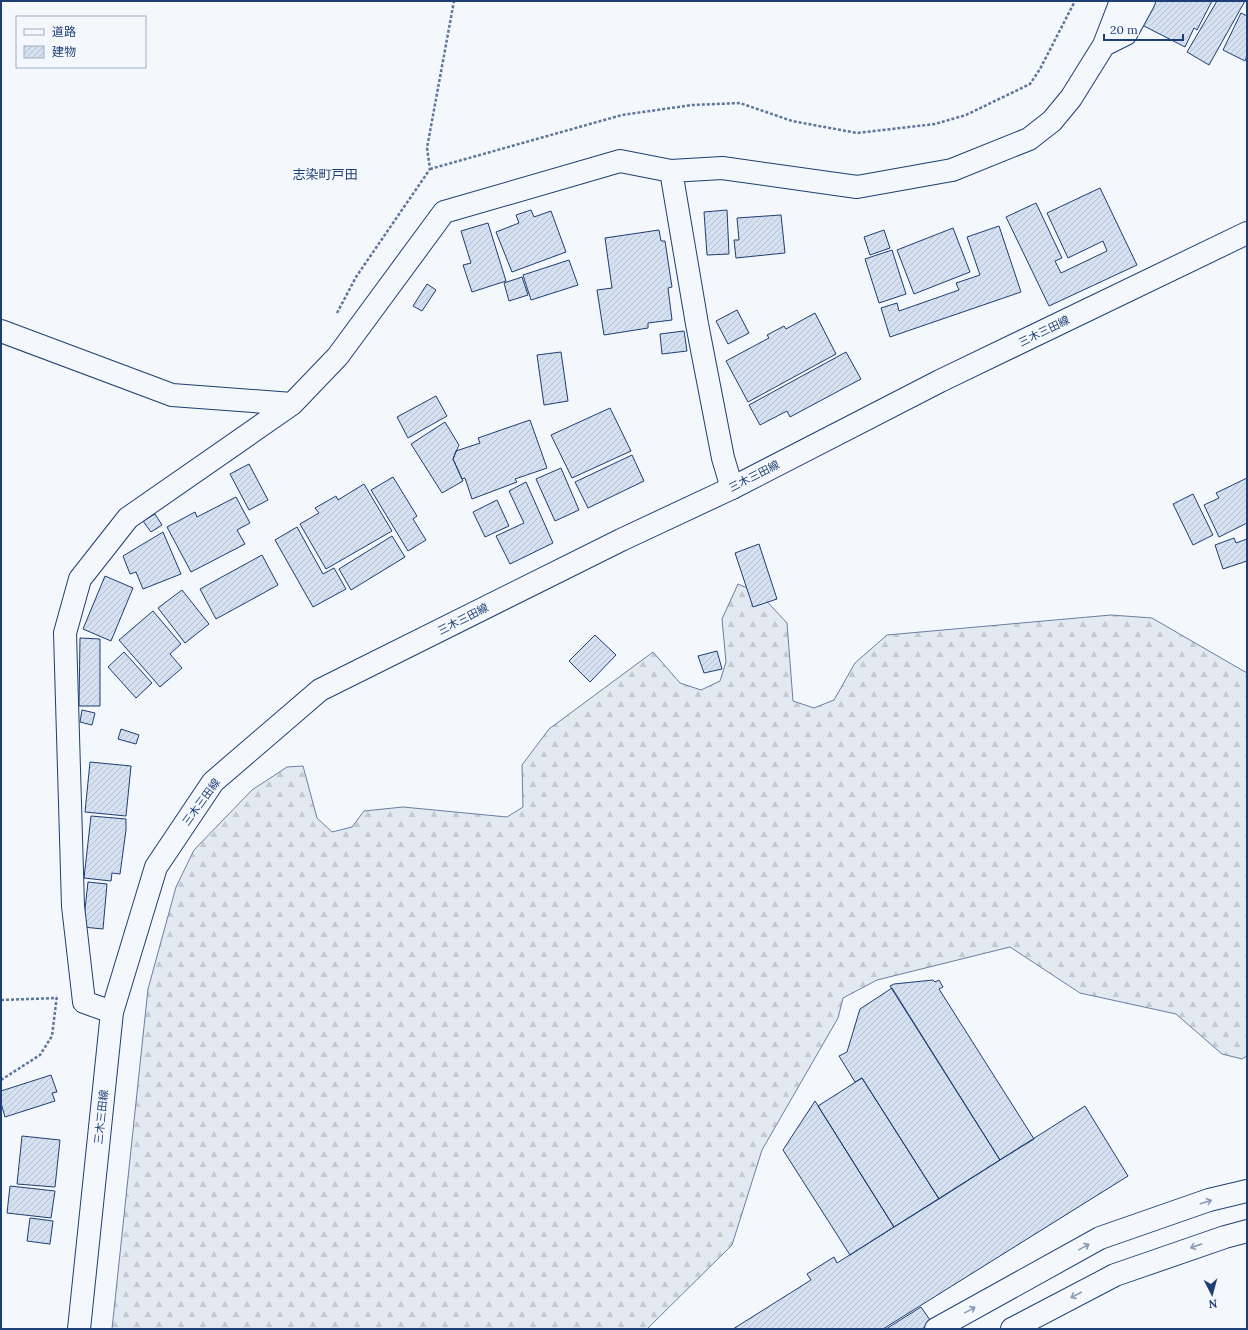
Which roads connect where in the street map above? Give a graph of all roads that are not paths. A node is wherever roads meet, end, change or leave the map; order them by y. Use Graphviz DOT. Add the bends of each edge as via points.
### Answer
graph roads {
  1 [pos="1121,1"];
  2 [pos="1144,1"];
  3 [pos="1104,45"];
  4 [pos="671,171"];
  5 [pos="1247,233"];
  6 [pos="1,332"];
  7 [pos="292,404"];
  8 [pos="732,488"];
  9 [pos="112,1012"];
  10 [pos="1247,1191"];
  11 [pos="1247,1231"];
  12 [pos="79,1329"];
  13 [pos="936,1329"];
  14 [pos="1012,1329"];
  1 -- 3 [label="street"];
  2 -- 3 [label="street" via="1126,34"];
  3 -- 4 [label="street" via="1071,98 1052,121 1029,139 952,170 856,187 722,168"];
  4 -- 7 [label="street" via="620,161 444,212 341,352"];
  4 -- 8 [label="street" via="697,324 723,458"];
  5 -- 8 [label="street, 三木三田線" via="940,380"];
  6 -- 7 [label="street" via="172,394"];
  7 -- 9 [label="street" via="128,518 80,579 65,633 73,906 84,1002"];
  8 -- 9 [label="street, 三木三田線" via="621,540 320,690 213,782 156,867"];
  9 -- 12 [label="street, 三木三田線"];
  13 -- 10 [label="street, one-way" via="1100,1238 1209,1200"];
  11 -- 14 [label="street, one-way" via="1225,1236 1115,1275"];
}
